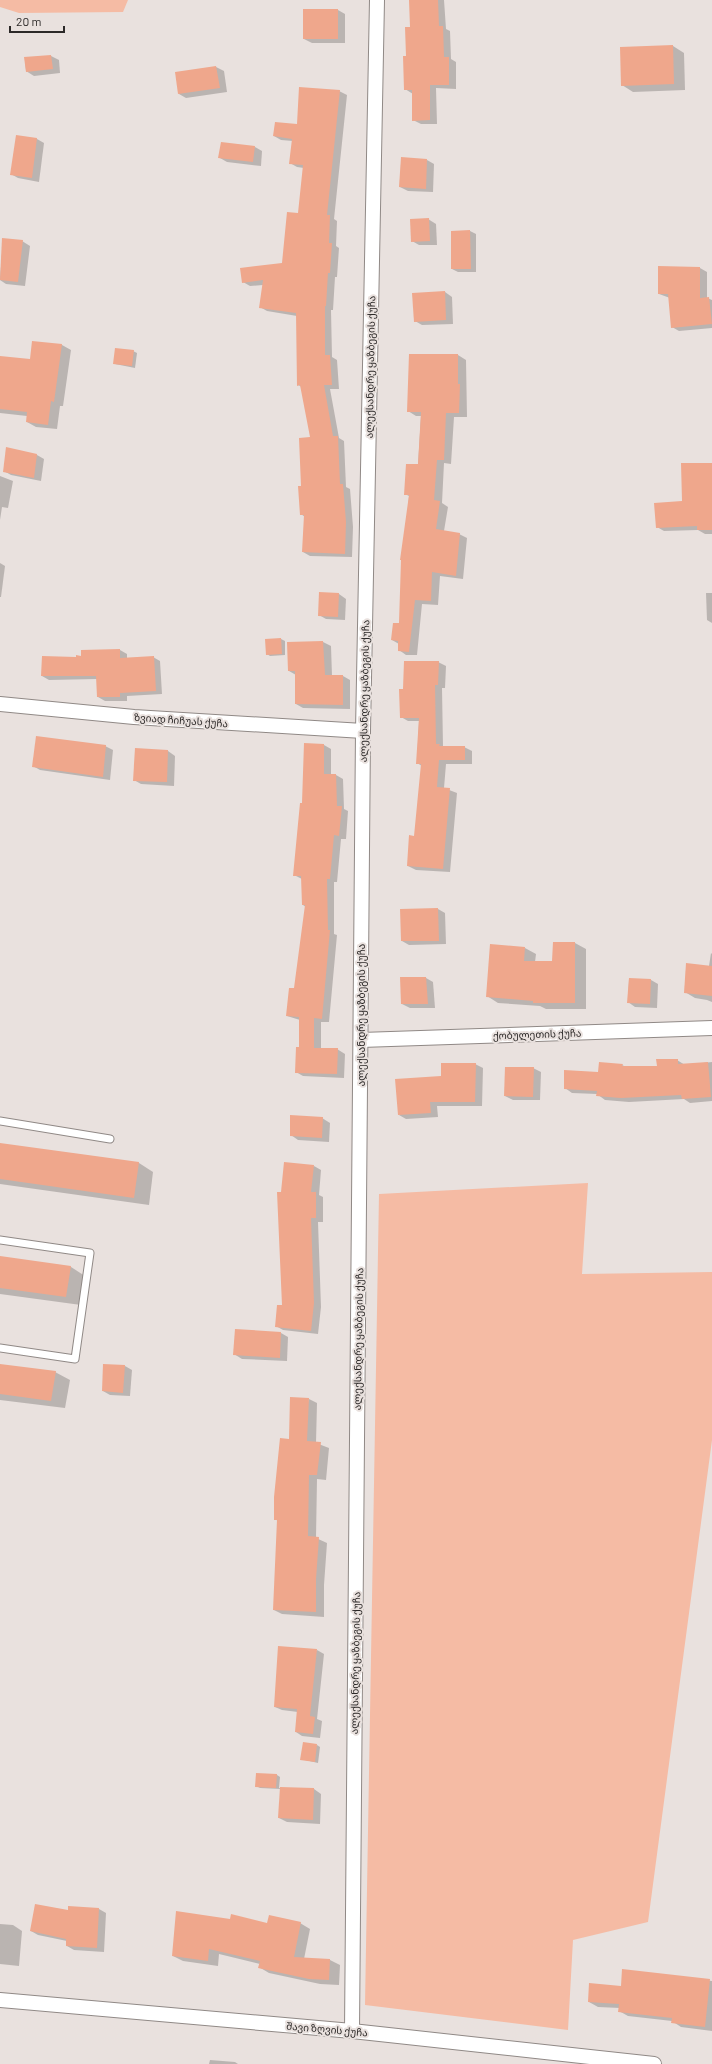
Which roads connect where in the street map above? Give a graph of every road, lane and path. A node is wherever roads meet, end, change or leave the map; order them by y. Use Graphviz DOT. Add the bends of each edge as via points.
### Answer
graph roads {
  1 [pos="377,0"];
  2 [pos="0,704"];
  3 [pos="363,731"];
  4 [pos="712,1028"];
  5 [pos="361,1040"];
  6 [pos="0,1121"];
  7 [pos="110,1139"];
  8 [pos="0,1240"];
  9 [pos="0,1348"];
  10 [pos="0,2000"];
  11 [pos="352,2031"];
  12 [pos="654,2064"];
  1 -- 3 [label="street, ალექსანდრე ყაზბეგის ქუჩა"];
  2 -- 3 [label="street, ზვიად ჩიჩუას ქუჩა" via="134,717"];
  3 -- 5 [label="street, ალექსანდრე ყაზბეგის ქუჩა"];
  4 -- 5 [label="street, ქობულეთის ქუჩა"];
  5 -- 11 [label="street, ალექსანდრე ყაზბეგის ქუჩა"];
  6 -- 7 [label="lane"];
  8 -- 9 [label="lane" via="90,1254 75,1359"];
  10 -- 11 [label="street, შავი ზღვის ქუჩა"];
  11 -- 12 [label="street, შავი ზღვის ქუჩა"];
}
